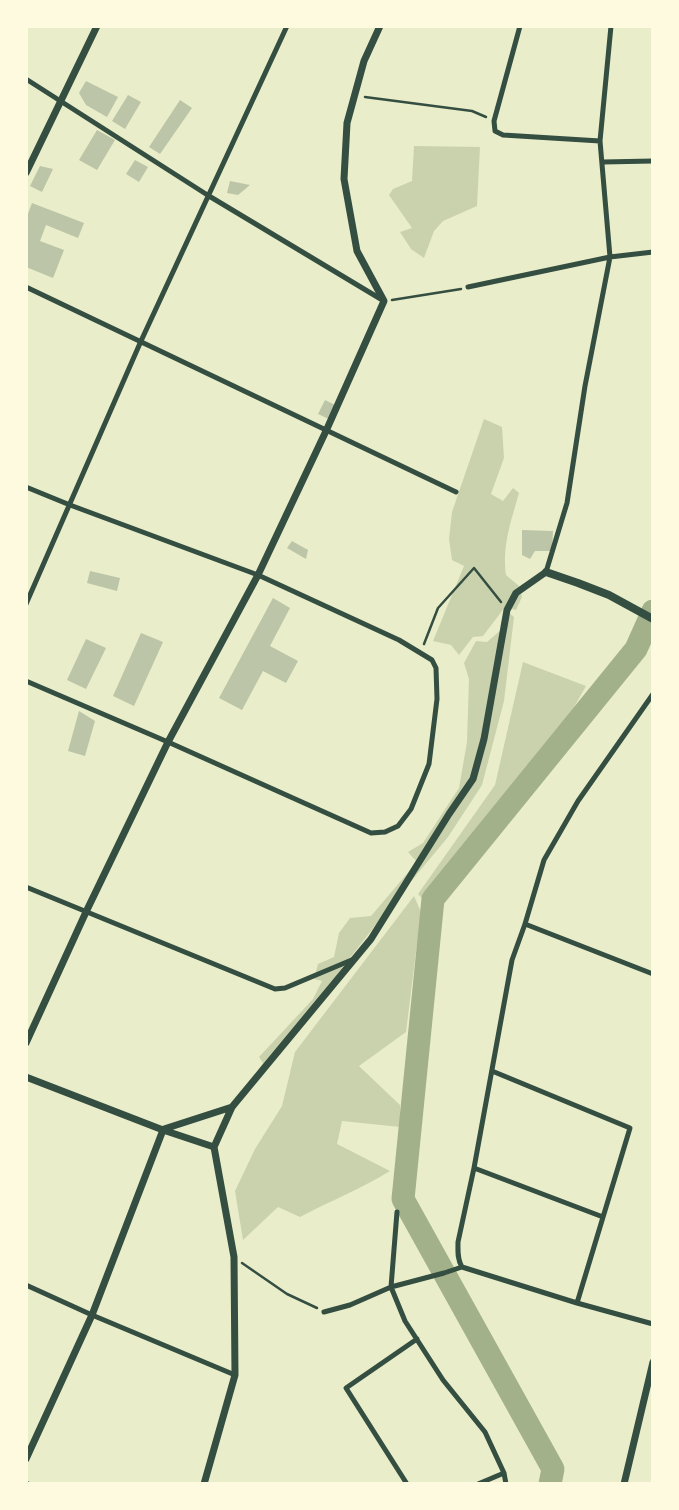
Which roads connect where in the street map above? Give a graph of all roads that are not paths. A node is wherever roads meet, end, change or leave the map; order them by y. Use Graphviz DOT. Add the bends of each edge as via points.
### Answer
graph roads {
  1 [pos="97,26"];
  2 [pos="287,26"];
  3 [pos="380,26"];
  4 [pos="520,26"];
  5 [pos="611,26"];
  6 [pos="26,79"];
  7 [pos="62,101"];
  8 [pos="600,141"];
  9 [pos="653,161"];
  10 [pos="603,162"];
  11 [pos="26,173"];
  12 [pos="209,196"];
  13 [pos="653,252"];
  14 [pos="610,257"];
  15 [pos="26,287"];
  16 [pos="468,288"];
  17 [pos="384,302"];
  18 [pos="141,341"];
  19 [pos="326,431"];
  20 [pos="26,487"];
  21 [pos="456,492"];
  22 [pos="70,505"];
  23 [pos="546,572"];
  24 [pos="258,575"];
  25 [pos="26,604"];
  26 [pos="653,619"];
  27 [pos="26,681"];
  28 [pos="653,694"];
  29 [pos="169,742"];
  30 [pos="26,887"];
  31 [pos="86,912"];
  32 [pos="525,924"];
  33 [pos="354,959"];
  34 [pos="653,974"];
  35 [pos="26,1043"];
  36 [pos="492,1071"];
  37 [pos="26,1077"];
  38 [pos="232,1107"];
  39 [pos="163,1130"];
  40 [pos="214,1147"];
  41 [pos="474,1168"];
  42 [pos="397,1212"];
  43 [pos="603,1217"];
  44 [pos="462,1267"];
  45 [pos="26,1285"];
  46 [pos="391,1287"];
  47 [pos="577,1303"];
  48 [pos="324,1312"];
  49 [pos="92,1315"];
  50 [pos="653,1324"];
  51 [pos="417,1339"];
  52 [pos="653,1362"];
  53 [pos="236,1375"];
  54 [pos="26,1459"];
  55 [pos="504,1473"];
  56 [pos="205,1484"];
  57 [pos="407,1484"];
  58 [pos="478,1484"];
  59 [pos="506,1484"];
  60 [pos="624,1484"];
  1 -- 7 [label="street"];
  2 -- 12 [label="street"];
  3 -- 17 [label="street" via="364,61 347,123 344,179 357,251"];
  4 -- 8 [label="street" via="495,131"];
  5 -- 8 [label="street"];
  6 -- 7 [label="street"];
  7 -- 11 [label="street"];
  7 -- 12 [label="street"];
  8 -- 10 [label="street"];
  9 -- 10 [label="street"];
  10 -- 14 [label="street"];
  12 -- 17 [label="street"];
  12 -- 18 [label="street"];
  13 -- 14 [label="street"];
  14 -- 16 [label="street"];
  14 -- 23 [label="street" via="567,503"];
  15 -- 18 [label="street"];
  17 -- 19 [label="street"];
  18 -- 19 [label="street"];
  18 -- 22 [label="street"];
  19 -- 21 [label="street"];
  19 -- 24 [label="street"];
  20 -- 22 [label="street"];
  22 -- 24 [label="street"];
  22 -- 25 [label="street"];
  23 -- 26 [label="main road" via="610,595"];
  23 -- 33 [label="street" via="516,593 507,610 485,739 473,779"];
  24 -- 29 [label="street"];
  24 -- 29 [label="street" via="432,660 437,699 429,764 411,809 398,826 371,833"];
  27 -- 29 [label="street"];
  28 -- 32 [label="street" via="578,801 544,860"];
  29 -- 31 [label="street"];
  30 -- 31 [label="street"];
  31 -- 33 [label="street" via="275,989"];
  31 -- 35 [label="street"];
  32 -- 34 [label="street"];
  32 -- 36 [label="street" via="512,961"];
  33 -- 38 [label="street"];
  36 -- 41 [label="street"];
  36 -- 43 [label="street" via="630,1128"];
  37 -- 39 [label="street"];
  38 -- 39 [label="street"];
  38 -- 40 [label="street"];
  39 -- 40 [label="street"];
  39 -- 49 [label="street"];
  40 -- 53 [label="street" via="234,1257"];
  41 -- 43 [label="street"];
  41 -- 44 [label="street" via="458,1242"];
  42 -- 46 [label="street"];
  43 -- 47 [label="street"];
  44 -- 46 [label="street"];
  44 -- 47 [label="street"];
  45 -- 49 [label="street"];
  46 -- 48 [label="street"];
  46 -- 51 [label="street"];
  47 -- 50 [label="street"];
  49 -- 53 [label="street"];
  49 -- 54 [label="street"];
  51 -- 55 [label="street" via="485,1432"];
  51 -- 57 [label="street" via="346,1388"];
  52 -- 60 [label="street"];
  53 -- 56 [label="street"];
  55 -- 58 [label="street"];
  55 -- 59 [label="street"];
}
